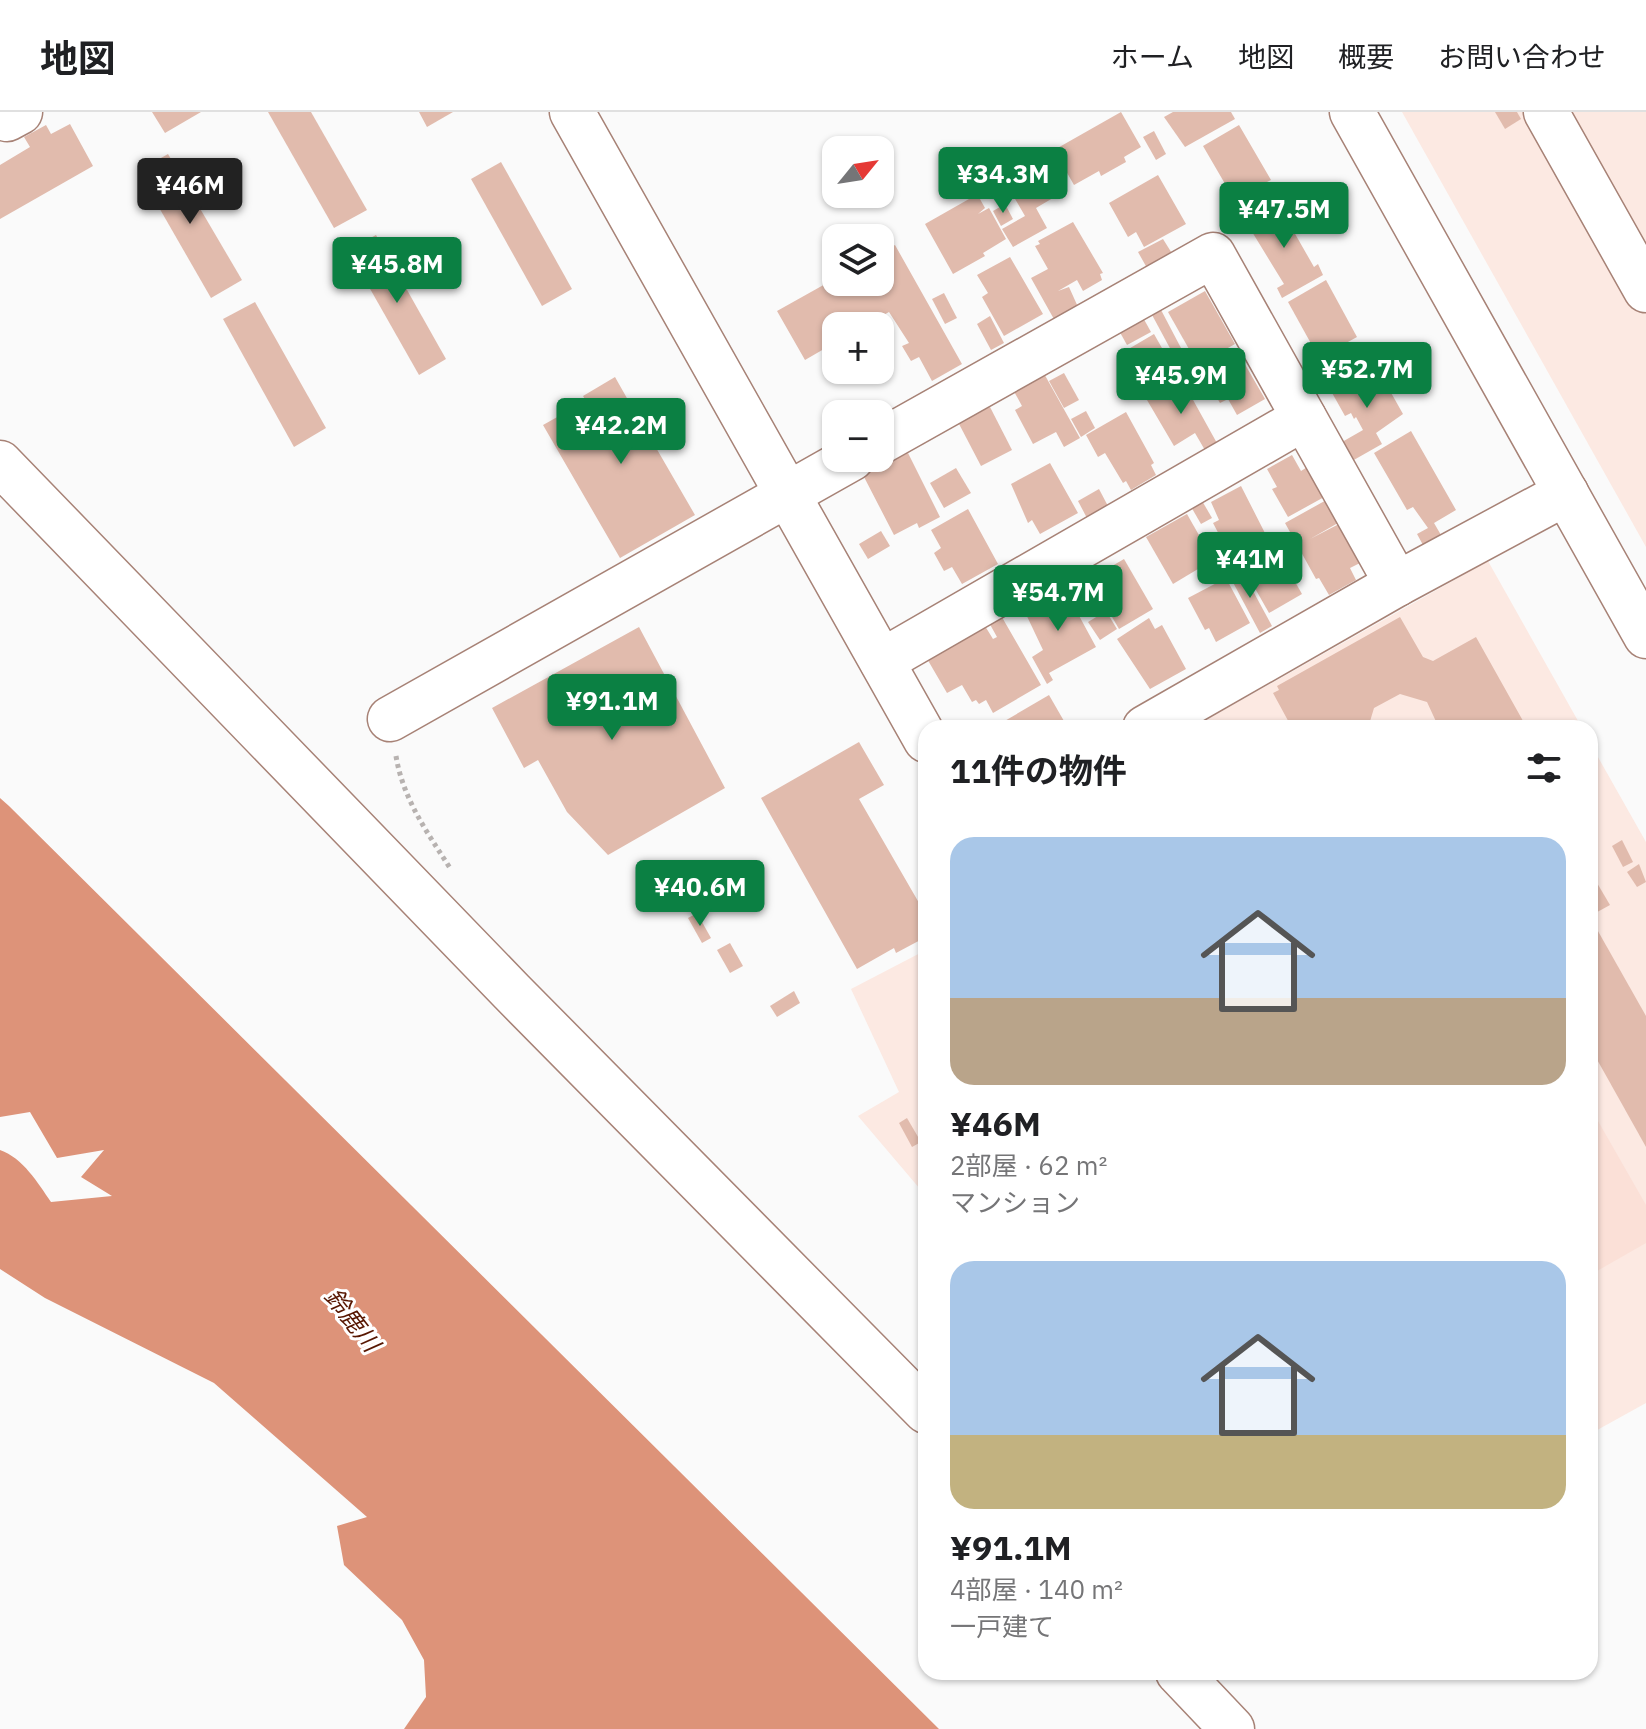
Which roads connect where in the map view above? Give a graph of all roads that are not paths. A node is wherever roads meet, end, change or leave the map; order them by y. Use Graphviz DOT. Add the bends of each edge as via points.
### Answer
graph roads {
  1 [pos="20,112"];
  2 [pos="572,112"];
  3 [pos="1352,112"];
  4 [pos="1546,112"];
  5 [pos="0,117"];
  6 [pos="1646,290"];
  7 [pos="1304,418"];
  8 [pos="894,434"];
  9 [pos="0,463"];
  10 [pos="827,472"];
  11 [pos="1566,493"];
  12 [pos="787,494"];
  13 [pos="1397,584"];
  14 [pos="1646,636"];
  15 [pos="882,661"];
  16 [pos="390,719"];
  17 [pos="1159,720"];
  18 [pos="918,726"];
  19 [pos="918,1403"];
  20 [pos="1186,1680"];
  21 [pos="1232,1729"];
  1 -- 5 [label="street"];
  2 -- 12 [label="street"];
  3 -- 11 [label="street"];
  4 -- 6 [label="street"];
  7 -- 8 [label="street" via="1213,255"];
  7 -- 13 [label="street"];
  7 -- 15 [label="street"];
  9 -- 19 [label="street"];
  10 -- 12 [label="street"];
  11 -- 13 [label="street"];
  11 -- 14 [label="street"];
  12 -- 15 [label="street"];
  12 -- 16 [label="street"];
  13 -- 17 [label="street"];
  15 -- 18 [label="street"];
  20 -- 21 [label="street"];
}
